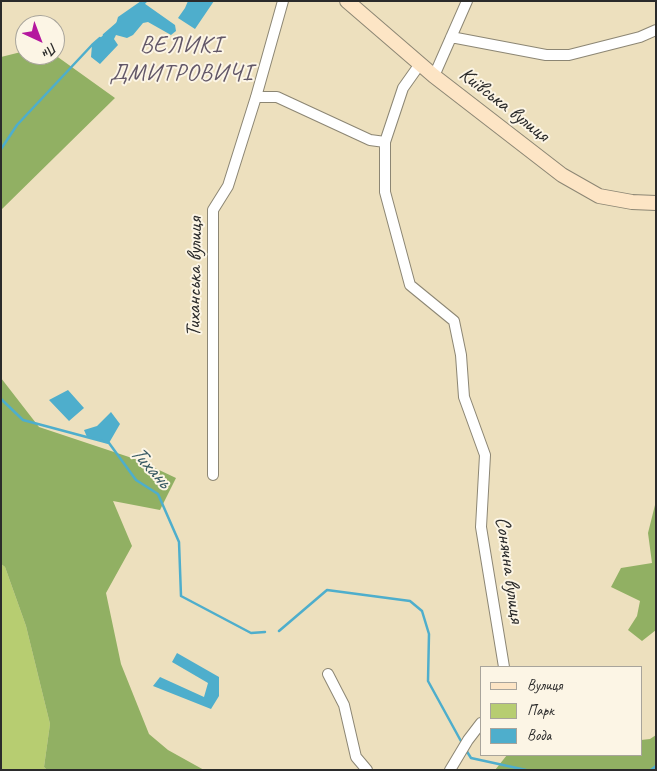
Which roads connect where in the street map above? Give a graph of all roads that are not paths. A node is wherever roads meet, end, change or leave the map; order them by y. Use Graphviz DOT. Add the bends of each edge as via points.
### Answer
graph roads {
  1 [pos="283,1"];
  2 [pos="347,1"];
  3 [pos="467,1"];
  4 [pos="656,30"];
  5 [pos="451,37"];
  6 [pos="420,64"];
  7 [pos="434,76"];
  8 [pos="256,97"];
  9 [pos="385,142"];
  10 [pos="656,203"];
  11 [pos="213,475"];
  12 [pos="504,666"];
  13 [pos="328,674"];
  14 [pos="480,724"];
  15 [pos="367,770"];
  16 [pos="450,770"];
  1 -- 8 [label="street, Тиханська вулиця"];
  2 -- 6 [label="main road, Київська вулиця"];
  3 -- 5 [label="street"];
  4 -- 5 [label="street" via="569,55 546,55"];
  5 -- 7 [label="street"];
  6 -- 7 [label="main road, Київська вулиця"];
  6 -- 9 [label="street, Сонячна вулиця" via="403,88"];
  7 -- 10 [label="main road, Київська вулиця" via="562,175 599,196"];
  8 -- 9 [label="street" via="277,97 370,140"];
  8 -- 11 [label="street, Тиханська вулиця" via="228,186 213,210"];
  9 -- 12 [label="street, Сонячна вулиця" via="385,192 410,285 454,322 464,397 485,455 481,526"];
  13 -- 15 [label="street" via="344,705 356,757"];
  14 -- 16 [label="street"];
}
